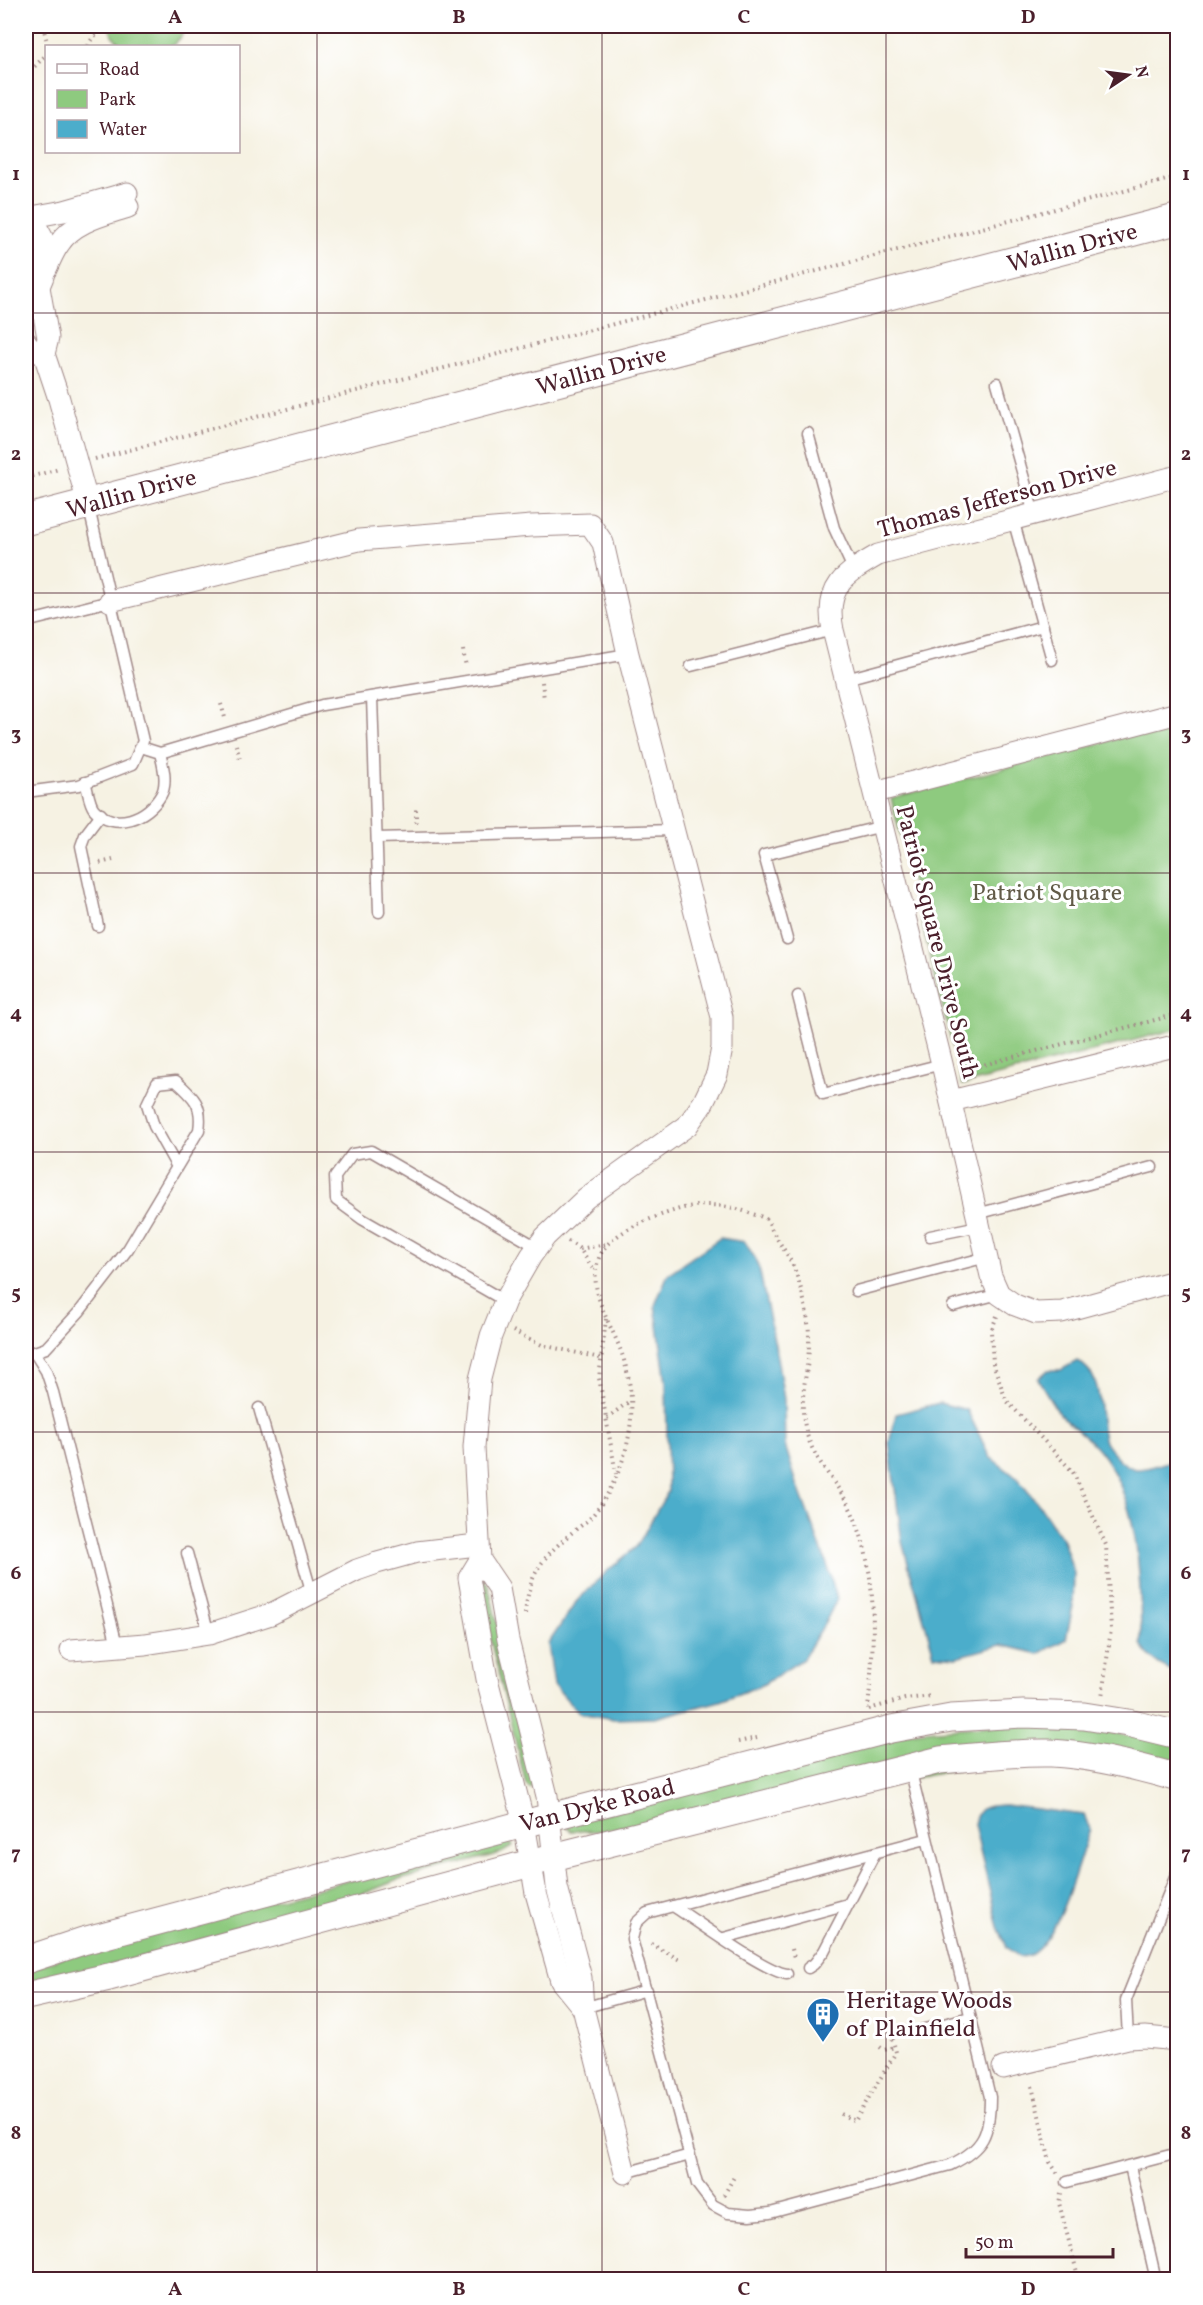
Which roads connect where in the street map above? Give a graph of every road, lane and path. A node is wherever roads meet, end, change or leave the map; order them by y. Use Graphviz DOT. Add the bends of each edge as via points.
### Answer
graph roads {
  1 [pos="44,26"];
  2 [pos="109,27"];
  3 [pos="48,45"];
  4 [pos="88,45"];
  5 [pos="45,56"];
  6 [pos="26,75"];
  7 [pos="1178,177"];
  8 [pos="26,218"];
  9 [pos="1178,219"];
  10 [pos="43,278"];
  11 [pos="26,303"];
  12 [pos="26,342"];
  13 [pos="44,354"];
  14 [pos="998,384"];
  15 [pos="808,434"];
  16 [pos="94,459"];
  17 [pos="62,468"];
  18 [pos="1178,476"];
  19 [pos="26,478"];
  20 [pos="88,504"];
  21 [pos="1034,514"];
  22 [pos="1013,519"];
  23 [pos="26,520"];
  24 [pos="853,569"];
  25 [pos="838,583"];
  26 [pos="110,601"];
  27 [pos="26,622"];
  28 [pos="1042,627"];
  29 [pos="834,630"];
  30 [pos="464,650"];
  31 [pos="628,654"];
  32 [pos="1052,660"];
  33 [pos="691,666"];
  34 [pos="466,668"];
  35 [pos="846,679"];
  36 [pos="542,681"];
  37 [pos="372,697"];
  38 [pos="544,699"];
  39 [pos="221,704"];
  40 [pos="1178,713"];
  41 [pos="226,722"];
  42 [pos="236,744"];
  43 [pos="141,747"];
  44 [pos="160,753"];
  45 [pos="241,762"];
  46 [pos="85,782"];
  47 [pos="26,792"];
  48 [pos="875,792"];
  49 [pos="416,809"];
  50 [pos="101,814"];
  51 [pos="416,826"];
  52 [pos="883,826"];
  53 [pos="674,830"];
  54 [pos="377,837"];
  55 [pos="113,860"];
  56 [pos="96,864"];
  57 [pos="379,912"];
  58 [pos="98,926"];
  59 [pos="788,939"];
  60 [pos="798,996"];
  61 [pos="1178,1014"];
  62 [pos="1178,1045"];
  63 [pos="942,1064"];
  64 [pos="971,1068"];
  65 [pos="951,1101"];
  66 [pos="177,1167"];
  67 [pos="1152,1167"];
  68 [pos="978,1220"];
  69 [pos="930,1236"];
  70 [pos="607,1243"];
  71 [pos="537,1247"];
  72 [pos="987,1257"];
  73 [pos="595,1272"];
  74 [pos="1178,1280"];
  75 [pos="856,1292"];
  76 [pos="1007,1299"];
  77 [pos="505,1301"];
  78 [pos="953,1306"];
  79 [pos="997,1316"];
  80 [pos="606,1319"];
  81 [pos="510,1330"];
  82 [pos="30,1353"];
  83 [pos="600,1358"];
  84 [pos="632,1400"];
  85 [pos="259,1408"];
  86 [pos="607,1418"];
  87 [pos="616,1475"];
  88 [pos="478,1552"];
  89 [pos="187,1553"];
  90 [pos="312,1594"];
  91 [pos="524,1618"];
  92 [pos="209,1634"];
  93 [pos="117,1645"];
  94 [pos="71,1650"];
  95 [pos="1102,1698"];
  96 [pos="868,1709"];
  97 [pos="1178,1735"];
  98 [pos="910,1768"];
  99 [pos="1178,1778"];
  100 [pos="537,1820"];
  101 [pos="926,1839"];
  102 [pos="875,1853"];
  103 [pos="542,1860"];
  104 [pos="1178,1870"];
  105 [pos="848,1904"];
  106 [pos="673,1906"];
  107 [pos="724,1938"];
  108 [pos="651,1944"];
  109 [pos="792,1949"];
  110 [pos="795,1958"];
  111 [pos="26,1960"];
  112 [pos="682,1962"];
  113 [pos="808,1968"];
  114 [pos="787,1974"];
  115 [pos="647,1990"];
  116 [pos="26,1996"];
  117 [pos="583,2008"];
  118 [pos="970,2017"];
  119 [pos="887,2018"];
  120 [pos="921,2030"];
  121 [pos="1128,2038"];
  122 [pos="1178,2040"];
  123 [pos="880,2047"];
  124 [pos="895,2047"];
  125 [pos="1003,2068"];
  126 [pos="841,2114"];
  127 [pos="1178,2153"];
  128 [pos="690,2155"];
  129 [pos="1130,2166"];
  130 [pos="625,2173"];
  131 [pos="735,2175"];
  132 [pos="1067,2182"];
  133 [pos="723,2197"];
  134 [pos="1156,2280"];
  1 -- 3 [label="path"];
  2 -- 4 [label="path" via="98,32"];
  5 -- 6 [label="path"];
  7 -- 16 [label="path"];
  8 -- 10 [label="street" via="40,234 46,251"];
  8 -- 10 [label="street" via="128,200 73,229 59,243"];
  9 -- 20 [label="main road, Wallin Drive"];
  10 -- 11 [label="street"];
  10 -- 13 [label="street" via="48,338"];
  12 -- 13 [label="street" via="32,350"];
  13 -- 20 [label="street"];
  14 -- 21 [label="lane"];
  15 -- 24 [label="lane" via="834,528"];
  17 -- 19 [label="path"];
  18 -- 21 [label="street, Thomas Jefferson Drive"];
  20 -- 23 [label="main road, Wallin Drive"];
  20 -- 26 [label="lane"];
  21 -- 22 [label="street, Thomas Jefferson Drive"];
  22 -- 24 [label="street, Thomas Jefferson Drive" via="878,555"];
  22 -- 28 [label="lane"];
  24 -- 25 [label="street, Thomas Jefferson Drive"];
  25 -- 29 [label="street, Patriot Square Drive South" via="831,602"];
  26 -- 27 [label="lane"];
  26 -- 31 [label="street" via="359,540 590,524 603,543"];
  26 -- 43 [label="lane" via="141,728"];
  28 -- 32 [label="lane"];
  28 -- 35 [label="lane"];
  29 -- 33 [label="lane"];
  29 -- 35 [label="street, Patriot Square Drive South"];
  30 -- 34 [label="path"];
  31 -- 37 [label="lane"];
  31 -- 53 [label="street"];
  35 -- 48 [label="street, Patriot Square Drive South"];
  36 -- 38 [label="path"];
  37 -- 44 [label="lane" via="322,705"];
  37 -- 54 [label="lane"];
  39 -- 41 [label="path"];
  40 -- 48 [label="street"];
  42 -- 45 [label="path"];
  43 -- 44 [label="lane"];
  43 -- 46 [label="lane" via="133,764"];
  44 -- 50 [label="lane" via="165,772 162,793 149,809 131,820 110,821"];
  46 -- 47 [label="lane"];
  46 -- 50 [label="lane" via="93,808"];
  48 -- 52 [label="street, Patriot Square Drive South"];
  49 -- 51 [label="path"];
  50 -- 58 [label="lane" via="81,846"];
  52 -- 59 [label="lane" via="764,855"];
  52 -- 63 [label="street, Patriot Square Drive South"];
  53 -- 54 [label="lane"];
  53 -- 71 [label="street" via="722,1017 717,1074 704,1103 687,1126 586,1198"];
  54 -- 57 [label="lane"];
  55 -- 56 [label="path"];
  60 -- 63 [label="lane" via="823,1094"];
  61 -- 64 [label="path"];
  62 -- 65 [label="street"];
  63 -- 65 [label="street, Patriot Square Drive South"];
  65 -- 68 [label="street, Patriot Square Drive South"];
  66 -- 66 [label="lane" via="199,1130 201,1113 191,1094 176,1081 157,1083 147,1104"];
  66 -- 82 [label="lane" via="128,1249 87,1302 46,1348"];
  67 -- 68 [label="lane"];
  68 -- 69 [label="lane"];
  68 -- 72 [label="street, Patriot Square Drive South"];
  70 -- 73 [label="path"];
  70 -- 73 [label="path" via="580,1249"];
  70 -- 96 [label="path" via="635,1226 680,1208 704,1205 739,1209 768,1221 794,1269 808,1320 810,1340 802,1399 806,1433 851,1510 864,1550 869,1577 872,1664"];
  71 -- 77 [label="street"];
  71 -- 77 [label="lane" via="371,1151 352,1154 335,1177 336,1200 362,1219"];
  72 -- 75 [label="lane"];
  72 -- 76 [label="street, Patriot Square Drive South" via="991,1276"];
  73 -- 80 [label="path"];
  74 -- 76 [label="street" via="1062,1312 1036,1313"];
  76 -- 78 [label="lane"];
  77 -- 88 [label="street" via="480,1379 474,1447"];
  79 -- 95 [label="path" via="991,1331 993,1363 1006,1400 1073,1472 1106,1545 1111,1629"];
  80 -- 83 [label="path"];
  80 -- 84 [label="path" via="623,1356"];
  81 -- 83 [label="path" via="542,1345"];
  82 -- 93 [label="lane" via="46,1371 53,1392"];
  83 -- 86 [label="path" via="598,1378"];
  84 -- 86 [label="path"];
  84 -- 87 [label="path" via="630,1431"];
  85 -- 90 [label="lane"];
  86 -- 87 [label="path"];
  87 -- 91 [label="path" via="591,1517 540,1562 532,1576"];
  88 -- 90 [label="street" via="441,1548 400,1556 357,1570"];
  88 -- 100 [label="street" via="469,1578 487,1679"];
  88 -- 100 [label="street" via="499,1588 547,1796"];
  89 -- 92 [label="lane"];
  90 -- 92 [label="street" via="272,1614"];
  92 -- 93 [label="street"];
  93 -- 94 [label="street"];
  97 -- 100 [label="street, Van Dyke Road" via="1084,1716 951,1718 891,1729"];
  98 -- 99 [label="street, Van Dyke Road" via="940,1760 1052,1753 1114,1761"];
  98 -- 101 [label="lane"];
  98 -- 103 [label="street, Van Dyke Road"];
  100 -- 103 [label="street"];
  100 -- 111 [label="street, Van Dyke Road" via="83,1941"];
  101 -- 102 [label="lane"];
  101 -- 118 [label="lane"];
  102 -- 105 [label="lane"];
  102 -- 106 [label="lane"];
  103 -- 116 [label="street, Van Dyke Road"];
  103 -- 117 [label="street" via="557,1887 580,1978"];
  104 -- 121 [label="lane" via="1126,2000"];
  105 -- 107 [label="lane"];
  105 -- 113 [label="lane" via="824,1951"];
  106 -- 107 [label="lane"];
  106 -- 115 [label="lane" via="647,1913 636,1923 632,1939"];
  107 -- 114 [label="lane" via="763,1964"];
  108 -- 112 [label="path"];
  109 -- 110 [label="path"];
  115 -- 117 [label="lane"];
  115 -- 128 [label="lane"];
  117 -- 130 [label="street"];
  118 -- 120 [label="lane"];
  118 -- 128 [label="lane" via="990,2097 990,2114 980,2146 958,2161 770,2213 739,2216 712,2205 697,2184"];
  119 -- 124 [label="path"];
  121 -- 122 [label="street"];
  121 -- 125 [label="street"];
  123 -- 124 [label="path"];
  124 -- 126 [label="path" via="896,2052 855,2121"];
  127 -- 129 [label="lane"];
  128 -- 130 [label="lane"];
  129 -- 132 [label="lane"];
  129 -- 134 [label="lane"];
  131 -- 133 [label="path"];
}
